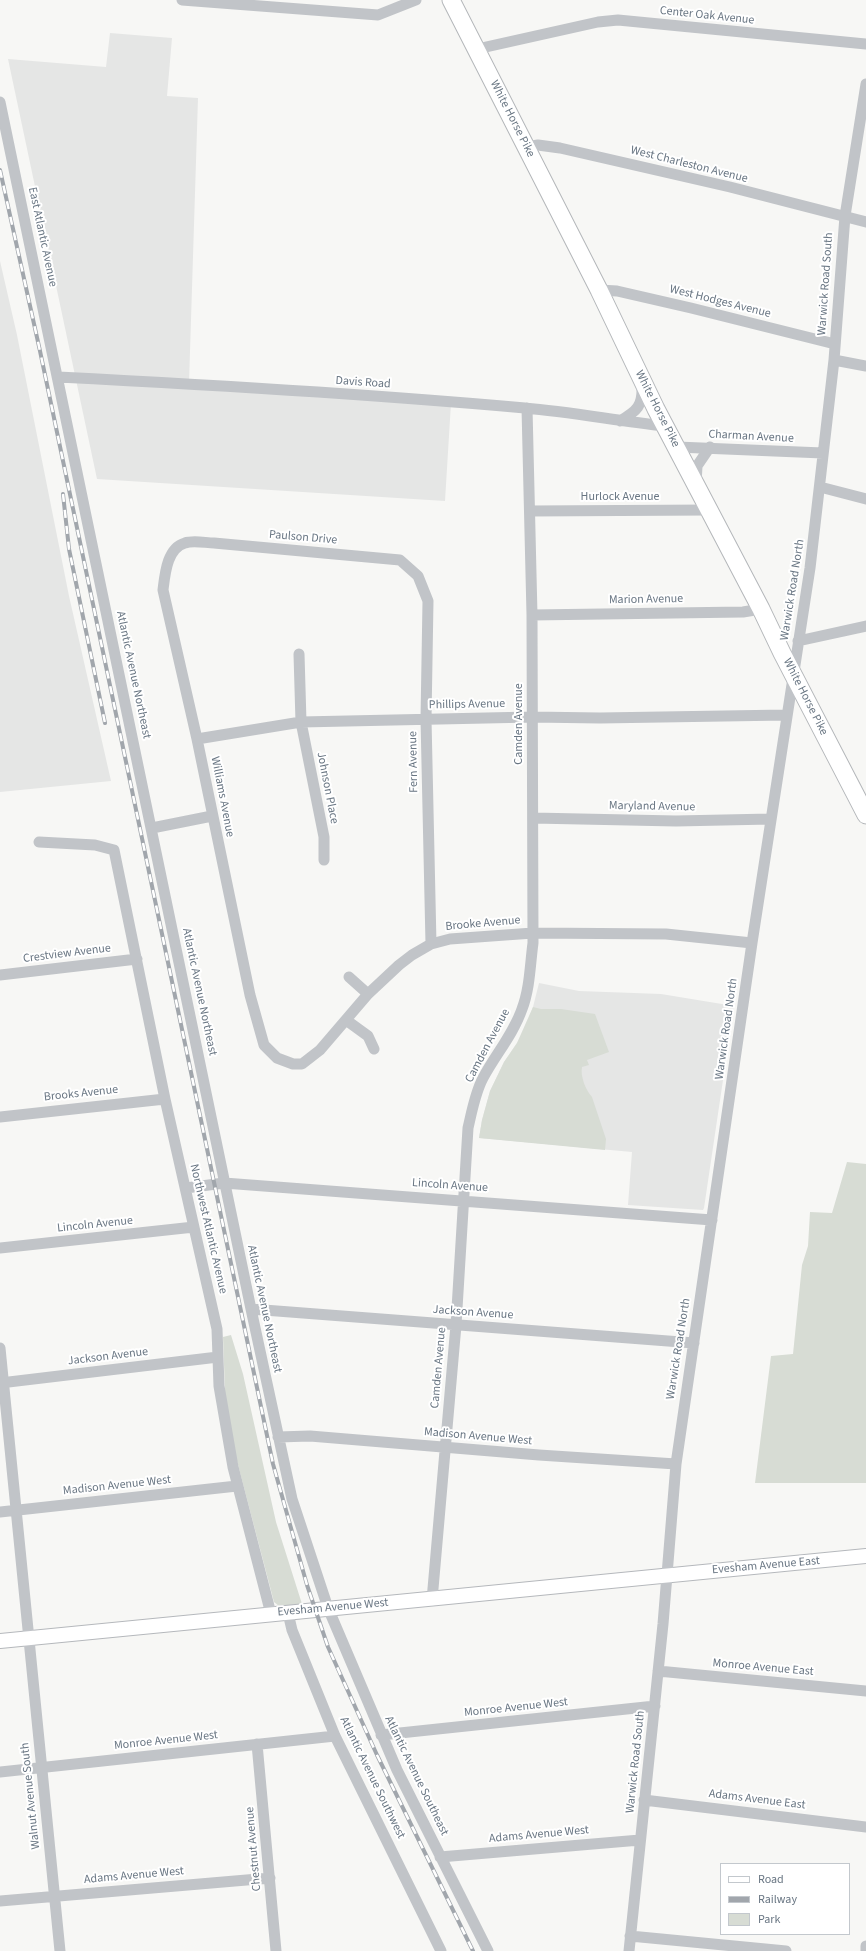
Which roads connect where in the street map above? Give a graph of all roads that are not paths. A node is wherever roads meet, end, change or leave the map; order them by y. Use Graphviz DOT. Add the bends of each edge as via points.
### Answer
graph roads {
  1 [pos="182,0"];
  2 [pos="416,0"];
  3 [pos="451,0"];
  4 [pos="866,44"];
  5 [pos="477,49"];
  6 [pos="866,84"];
  7 [pos="0,102"];
  8 [pos="526,147"];
  9 [pos="845,216"];
  10 [pos="866,222"];
  11 [pos="599,290"];
  12 [pos="835,344"];
  13 [pos="834,360"];
  14 [pos="866,366"];
  15 [pos="58,377"];
  16 [pos="642,380"];
  17 [pos="527,408"];
  18 [pos="620,421"];
  19 [pos="665,426"];
  20 [pos="677,447"];
  21 [pos="710,447"];
  22 [pos="823,453"];
  23 [pos="696,484"];
  24 [pos="820,487"];
  25 [pos="866,499"];
  26 [pos="710,510"];
  27 [pos="530,511"];
  28 [pos="177,548"];
  29 [pos="420,580"];
  30 [pos="761,609"];
  31 [pos="532,615"];
  32 [pos="866,626"];
  33 [pos="798,641"];
  34 [pos="299,654"];
  35 [pos="793,672"];
  36 [pos="786,715"];
  37 [pos="532,717"];
  38 [pos="426,719"];
  39 [pos="301,722"];
  40 [pos="197,739"];
  41 [pos="212,816"];
  42 [pos="866,816"];
  43 [pos="533,818"];
  44 [pos="771,819"];
  45 [pos="152,828"];
  46 [pos="39,842"];
  47 [pos="324,860"];
  48 [pos="532,933"];
  49 [pos="752,943"];
  50 [pos="432,944"];
  51 [pos="137,959"];
  52 [pos="0,975"];
  53 [pos="349,977"];
  54 [pos="368,994"];
  55 [pos="346,1020"];
  56 [pos="374,1049"];
  57 [pos="269,1051"];
  58 [pos="165,1099"];
  59 [pos="0,1116"];
  60 [pos="224,1183"];
  61 [pos="186,1188"];
  62 [pos="463,1200"];
  63 [pos="712,1220"];
  64 [pos="194,1227"];
  65 [pos="0,1248"];
  66 [pos="251,1309"];
  67 [pos="456,1324"];
  68 [pos="694,1343"];
  69 [pos="0,1348"];
  70 [pos="218,1357"];
  71 [pos="2,1383"];
  72 [pos="278,1437"];
  73 [pos="445,1448"];
  74 [pos="676,1464"];
  75 [pos="237,1486"];
  76 [pos="16,1510"];
  77 [pos="0,1512"];
  78 [pos="866,1556"];
  79 [pos="667,1575"];
  80 [pos="432,1600"];
  81 [pos="328,1608"];
  82 [pos="288,1613"];
  83 [pos="271,1614"];
  84 [pos="29,1638"];
  85 [pos="0,1641"];
  86 [pos="658,1671"];
  87 [pos="866,1691"];
  88 [pos="655,1706"];
  89 [pos="381,1735"];
  90 [pos="336,1736"];
  91 [pos="257,1744"];
  92 [pos="42,1767"];
  93 [pos="0,1772"];
  94 [pos="644,1800"];
  95 [pos="866,1826"];
  96 [pos="640,1840"];
  97 [pos="440,1857"];
  98 [pos="270,1878"];
  99 [pos="54,1896"];
  100 [pos="0,1901"];
  101 [pos="630,1936"];
  102 [pos="866,1946"];
  103 [pos="60,1951"];
  104 [pos="276,1951"];
  105 [pos="441,1951"];
  106 [pos="488,1951"];
  107 [pos="629,1951"];
  108 [pos="786,1951"];
  109 [pos="866,1951"];
  1 -- 2 [label="street" via="378,15"];
  3 -- 5 [label="highway, White Horse Pike"];
  4 -- 5 [label="street, Center Oak Avenue" via="618,20 598,22"];
  5 -- 8 [label="highway, White Horse Pike"];
  6 -- 9 [label="street, Warwick Road South"];
  7 -- 15 [label="street, East Atlantic Avenue"];
  8 -- 9 [label="street, West Charleston Avenue" via="538,145 560,148"];
  8 -- 11 [label="highway, White Horse Pike"];
  9 -- 10 [label="street, West Charleston Avenue"];
  9 -- 12 [label="street, Warwick Road South"];
  11 -- 12 [label="street, West Hodges Avenue" via="616,290"];
  11 -- 16 [label="highway, White Horse Pike"];
  12 -- 13 [label="street, Warwick Road South"];
  13 -- 14 [label="street"];
  13 -- 22 [label="street, Warwick Road South"];
  15 -- 17 [label="street, Davis Road" via="225,386"];
  15 -- 45 [label="street, Atlantic Avenue Northeast"];
  16 -- 18 [label="street" via="642,402"];
  16 -- 19 [label="highway, White Horse Pike"];
  17 -- 18 [label="street, Davis Road"];
  17 -- 27 [label="street, Camden Avenue"];
  18 -- 19 [label="street, Davis Road"];
  19 -- 20 [label="highway, White Horse Pike"];
  20 -- 21 [label="street, Charman Avenue"];
  20 -- 23 [label="highway, White Horse Pike"];
  21 -- 22 [label="street, Charman Avenue"];
  21 -- 23 [label="street" via="697,466"];
  22 -- 24 [label="street, Warwick Road South"];
  23 -- 26 [label="highway, White Horse Pike"];
  24 -- 25 [label="street"];
  24 -- 33 [label="street, Warwick Road North"];
  26 -- 27 [label="street, Hurlock Avenue"];
  26 -- 30 [label="highway, White Horse Pike"];
  27 -- 31 [label="street, Camden Avenue"];
  28 -- 29 [label="street, Paulson Drive" via="185,543 214,543 400,560"];
  28 -- 40 [label="street, Williams Avenue" via="166,570 163,590"];
  29 -- 38 [label="street, Fern Avenue" via="428,601"];
  30 -- 31 [label="street, Marion Avenue" via="743,612"];
  30 -- 35 [label="highway, White Horse Pike"];
  31 -- 37 [label="street, Camden Avenue"];
  32 -- 33 [label="street"];
  33 -- 35 [label="street, Warwick Road North"];
  34 -- 39 [label="street, Johnson Place"];
  35 -- 36 [label="street, Warwick Road North"];
  35 -- 42 [label="highway, White Horse Pike"];
  36 -- 37 [label="street, Phillips Avenue"];
  36 -- 44 [label="street, Warwick Road North"];
  37 -- 38 [label="street, Phillips Avenue"];
  37 -- 43 [label="street, Camden Avenue"];
  38 -- 39 [label="street, Phillips Avenue"];
  38 -- 50 [label="street, Fern Avenue"];
  39 -- 40 [label="street, Phillips Avenue"];
  39 -- 47 [label="street, Johnson Place" via="324,837"];
  40 -- 41 [label="street, Williams Avenue"];
  41 -- 45 [label="street"];
  41 -- 57 [label="street, Williams Avenue" via="250,995 264,1045"];
  43 -- 44 [label="street, Maryland Avenue" via="676,821"];
  43 -- 48 [label="street, Camden Avenue"];
  44 -- 49 [label="street, Warwick Road North"];
  45 -- 60 [label="street, Atlantic Avenue Northeast"];
  46 -- 51 [label="street, Northwest Atlantic Avenue" via="95,845 114,850"];
  48 -- 49 [label="street, Brooke Avenue" via="666,934"];
  48 -- 50 [label="street, Brooke Avenue" via="450,939"];
  48 -- 62 [label="street, Camden Avenue" via="528,984 522,1008 513,1031 482,1079 474,1102 468,1128"];
  49 -- 63 [label="street, Warwick Road North"];
  50 -- 54 [label="street, Brooke Avenue" via="399,965"];
  51 -- 52 [label="street, Crestview Avenue"];
  51 -- 58 [label="street, Northwest Atlantic Avenue"];
  53 -- 54 [label="street"];
  54 -- 55 [label="street, Brooke Avenue"];
  55 -- 56 [label="street" via="368,1036"];
  55 -- 57 [label="street, Brooke Avenue" via="320,1050 302,1064 293,1064 277,1058"];
  58 -- 59 [label="street, Brooks Avenue"];
  58 -- 61 [label="street, Northwest Atlantic Avenue"];
  60 -- 61 [label="street, Lincoln Avenue"];
  60 -- 62 [label="street, Lincoln Avenue"];
  60 -- 66 [label="street, Atlantic Avenue Northeast"];
  61 -- 64 [label="street, Northwest Atlantic Avenue"];
  62 -- 63 [label="street, Lincoln Avenue"];
  62 -- 67 [label="street, Camden Avenue"];
  63 -- 68 [label="street, Warwick Road North"];
  64 -- 65 [label="street, Lincoln Avenue"];
  64 -- 70 [label="street, Northwest Atlantic Avenue" via="217,1329"];
  66 -- 67 [label="street, Jackson Avenue"];
  66 -- 72 [label="street, Atlantic Avenue Northeast"];
  67 -- 68 [label="street, Jackson Avenue"];
  67 -- 73 [label="street, Camden Avenue"];
  68 -- 74 [label="street, Warwick Road North"];
  69 -- 71 [label="street, Walnut Avenue South"];
  70 -- 71 [label="street, Jackson Avenue"];
  70 -- 75 [label="street, Northwest Atlantic Avenue" via="222,1407"];
  71 -- 76 [label="street, Walnut Avenue South"];
  72 -- 73 [label="street, Madison Avenue West" via="310,1436"];
  72 -- 81 [label="street, Atlantic Avenue Northeast" via="292,1499"];
  73 -- 74 [label="street, Madison Avenue West"];
  73 -- 80 [label="street, Camden Avenue"];
  74 -- 79 [label="street, Warwick Road North"];
  75 -- 76 [label="street, Madison Avenue West"];
  75 -- 83 [label="street, Northwest Atlantic Avenue"];
  76 -- 77 [label="street, Madison Avenue West"];
  76 -- 84 [label="street, Walnut Avenue South"];
  78 -- 79 [label="main road, Evesham Avenue East"];
  79 -- 80 [label="main road, Evesham Avenue West"];
  79 -- 86 [label="street, Warwick Road South"];
  80 -- 81 [label="main road, Evesham Avenue West"];
  81 -- 82 [label="main road, Evesham Avenue West"];
  81 -- 89 [label="street, Atlantic Avenue Southeast"];
  82 -- 83 [label="main road, Evesham Avenue West"];
  82 -- 90 [label="street, Atlantic Avenue Southwest" via="292,1630"];
  83 -- 84 [label="main road, Evesham Avenue West"];
  84 -- 85 [label="main road, Evesham Avenue West"];
  84 -- 92 [label="street, Walnut Avenue South"];
  86 -- 87 [label="street, Monroe Avenue East"];
  86 -- 88 [label="street, Warwick Road South"];
  88 -- 89 [label="street, Monroe Avenue West"];
  88 -- 94 [label="street, Warwick Road South"];
  89 -- 97 [label="street, Atlantic Avenue Southeast"];
  90 -- 91 [label="street, Monroe Avenue West"];
  90 -- 105 [label="street, Atlantic Avenue Southwest"];
  91 -- 92 [label="street, Monroe Avenue West"];
  91 -- 98 [label="street, Chestnut Avenue"];
  92 -- 93 [label="street, Monroe Avenue West"];
  92 -- 99 [label="street, Walnut Avenue South"];
  94 -- 95 [label="street, Adams Avenue East"];
  94 -- 96 [label="street, Warwick Road South"];
  96 -- 97 [label="street, Adams Avenue West"];
  96 -- 101 [label="street, Warwick Road South"];
  97 -- 106 [label="street, Atlantic Avenue Southeast"];
  98 -- 99 [label="street, Adams Avenue West"];
  98 -- 104 [label="street, Chestnut Avenue"];
  99 -- 100 [label="street, Adams Avenue West"];
  99 -- 103 [label="street, Walnut Avenue South"];
  101 -- 107 [label="street, Warwick Road South"];
  101 -- 108 [label="street"];
  102 -- 109 [label="street"];
}
